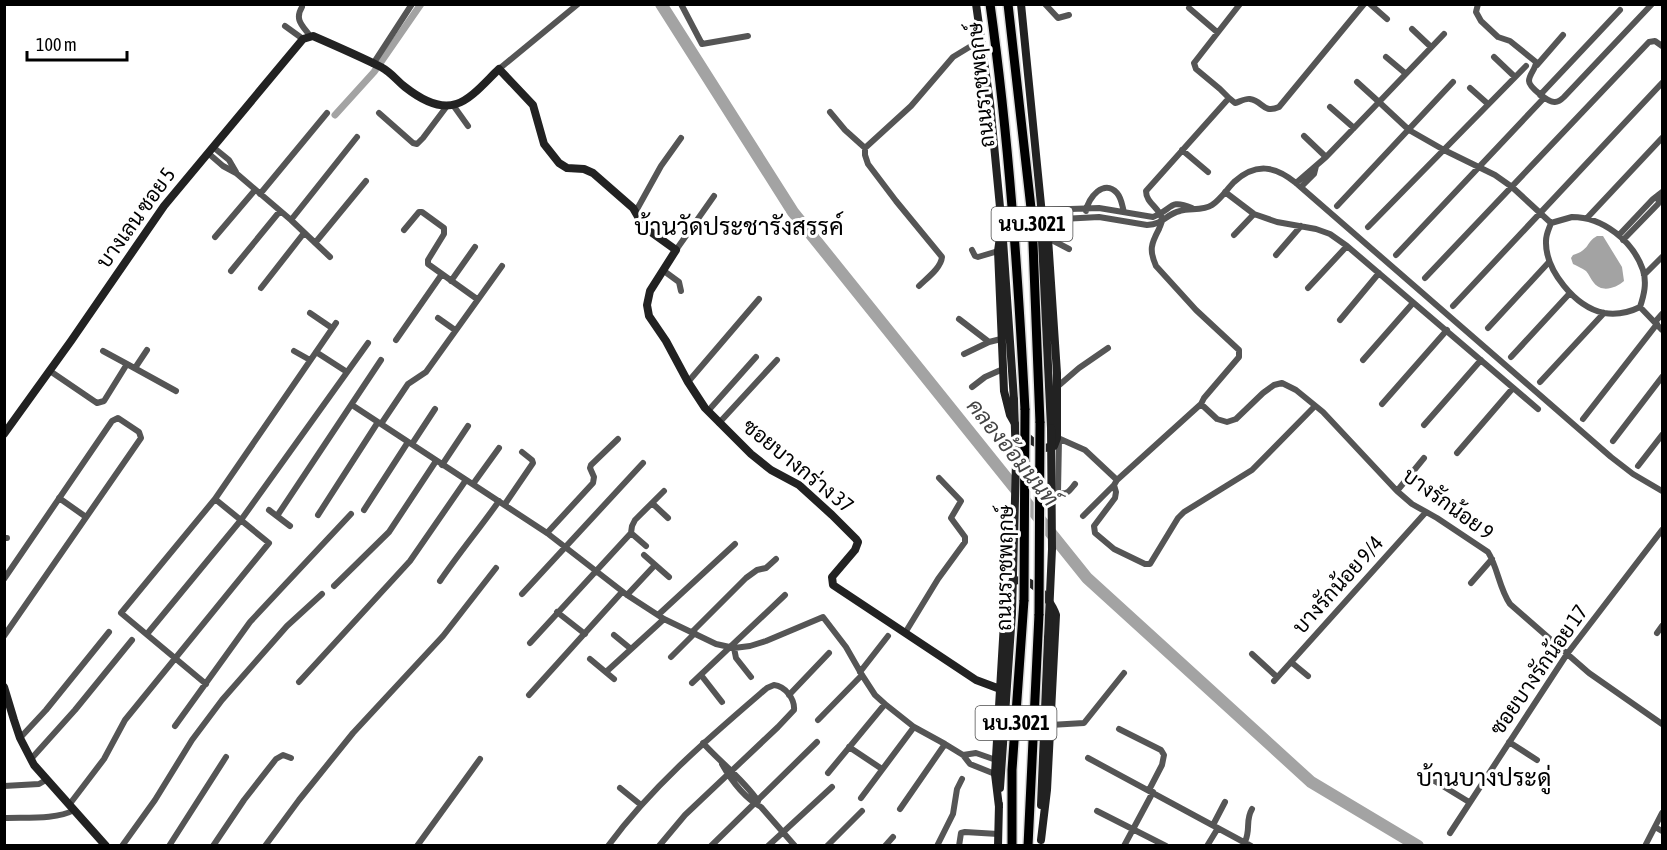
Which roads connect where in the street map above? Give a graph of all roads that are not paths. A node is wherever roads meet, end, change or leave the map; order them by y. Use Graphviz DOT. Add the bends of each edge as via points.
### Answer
graph roads {
  1 [pos="412,4"];
  2 [pos="578,4"];
  3 [pos="681,4"];
  4 [pos="976,4"];
  5 [pos="990,4"];
  6 [pos="1008,4"];
  7 [pos="1021,4"];
  8 [pos="1045,4"];
  9 [pos="1240,4"];
  10 [pos="1364,4"];
  11 [pos="1370,4"];
  12 [pos="1478,4"];
  13 [pos="1652,4"];
  14 [pos="302,7"];
  15 [pos="1189,8"];
  16 [pos="1620,10"];
  17 [pos="1069,15"];
  18 [pos="1387,19"];
  19 [pos="285,26"];
  20 [pos="1412,28"];
  21 [pos="1217,32"];
  22 [pos="1444,34"];
  23 [pos="1563,35"];
  24 [pos="748,36"];
  25 [pos="307,38"];
  26 [pos="981,40"];
  27 [pos="1662,46"];
  28 [pos="1431,47"];
  29 [pos="1386,57"];
  30 [pos="1494,57"];
  31 [pos="1537,64"];
  32 [pos="376,66"];
  33 [pos="1526,66"];
  34 [pos="499,69"];
  35 [pos="1406,73"];
  36 [pos="1515,77"];
  37 [pos="1357,82"];
  38 [pos="1453,82"];
  39 [pos="1662,83"];
  40 [pos="1470,88"];
  41 [pos="1542,96"];
  42 [pos="1229,98"];
  43 [pos="1378,102"];
  44 [pos="1488,104"];
  45 [pos="450,106"];
  46 [pos="1330,107"];
  47 [pos="379,112"];
  48 [pos="830,112"];
  49 [pos="327,113"];
  50 [pos="468,126"];
  51 [pos="1354,128"];
  52 [pos="1410,130"];
  53 [pos="1304,136"];
  54 [pos="357,137"];
  55 [pos="681,138"];
  56 [pos="1662,138"];
  57 [pos="865,148"];
  58 [pos="211,150"];
  59 [pos="1182,150"];
  60 [pos="1444,150"];
  61 [pos="1326,157"];
  62 [pos="1479,167"];
  63 [pos="1208,172"];
  64 [pos="366,182"];
  65 [pos="1298,185"];
  66 [pos="1512,187"];
  67 [pos="258,192"];
  68 [pos="1226,192"];
  69 [pos="1662,193"];
  70 [pos="714,196"];
  71 [pos="1337,206"];
  72 [pos="1086,208"];
  73 [pos="1042,210"];
  74 [pos="280,211"];
  75 [pos="636,211"];
  76 [pos="1124,212"];
  77 [pos="1540,213"];
  78 [pos="1254,214"];
  79 [pos="1086,218"];
  80 [pos="1161,218"];
  81 [pos="1587,218"];
  82 [pos="291,220"];
  83 [pos="1043,222"];
  84 [pos="1551,223"];
  85 [pos="1002,224"];
  86 [pos="1301,226"];
  87 [pos="1368,227"];
  88 [pos="404,230"];
  89 [pos="304,233"];
  90 [pos="1234,235"];
  91 [pos="215,237"];
  92 [pos="1048,238"];
  93 [pos="1621,238"];
  94 [pos="315,243"];
  95 [pos="1347,246"];
  96 [pos="475,247"];
  97 [pos="1070,249"];
  98 [pos="676,250"];
  99 [pos="972,250"];
  100 [pos="998,251"];
  101 [pos="1276,255"];
  102 [pos="1396,255"];
  103 [pos="330,257"];
  104 [pos="1662,257"];
  105 [pos="1549,262"];
  106 [pos="502,266"];
  107 [pos="231,271"];
  108 [pos="664,271"];
  109 [pos="1379,273"];
  110 [pos="442,274"];
  111 [pos="1644,275"];
  112 [pos="1425,278"];
  113 [pos="451,281"];
  114 [pos="919,286"];
  115 [pos="261,288"];
  116 [pos="1308,288"];
  117 [pos="681,291"];
  118 [pos="1570,293"];
  119 [pos="477,299"];
  120 [pos="759,299"];
  121 [pos="1413,303"];
  122 [pos="1453,306"];
  123 [pos="1640,307"];
  124 [pos="1604,313"];
  125 [pos="310,314"];
  126 [pos="1662,314"];
  127 [pos="438,318"];
  128 [pos="959,319"];
  129 [pos="1340,320"];
  130 [pos="1658,325"];
  131 [pos="1488,328"];
  132 [pos="455,330"];
  133 [pos="1447,330"];
  134 [pos="1001,339"];
  135 [pos="396,340"];
  136 [pos="989,342"];
  137 [pos="368,343"];
  138 [pos="1108,348"];
  139 [pos="147,350"];
  140 [pos="103,351"];
  141 [pos="294,351"];
  142 [pos="316,352"];
  143 [pos="964,354"];
  144 [pos="756,357"];
  145 [pos="1512,357"];
  146 [pos="310,360"];
  147 [pos="381,360"];
  148 [pos="777,360"];
  149 [pos="1363,360"];
  150 [pos="1481,360"];
  151 [pos="127,364"];
  152 [pos="135,368"];
  153 [pos="1003,369"];
  154 [pos="50,370"];
  155 [pos="347,372"];
  156 [pos="1662,377"];
  157 [pos="688,382"];
  158 [pos="1540,382"];
  159 [pos="972,387"];
  160 [pos="1056,388"];
  161 [pos="1513,388"];
  162 [pos="176,391"];
  163 [pos="1201,404"];
  164 [pos="352,405"];
  165 [pos="1382,405"];
  166 [pos="1316,406"];
  167 [pos="435,409"];
  168 [pos="1538,409"];
  169 [pos="708,411"];
  170 [pos="1583,419"];
  171 [pos="380,423"];
  172 [pos="719,423"];
  173 [pos="1424,424"];
  174 [pos="468,426"];
  175 [pos="4,434"];
  176 [pos="1662,435"];
  177 [pos="618,439"];
  178 [pos="1058,439"];
  179 [pos="1612,441"];
  180 [pos="410,443"];
  181 [pos="499,448"];
  182 [pos="522,452"];
  183 [pos="1457,453"];
  184 [pos="1424,459"];
  185 [pos="439,463"];
  186 [pos="643,463"];
  187 [pos="1638,465"];
  188 [pos="939,478"];
  189 [pos="466,480"];
  190 [pos="1115,483"];
  191 [pos="473,484"];
  192 [pos="1075,484"];
  193 [pos="664,491"];
  194 [pos="1397,491"];
  195 [pos="1662,491"];
  196 [pos="59,498"];
  197 [pos="215,499"];
  198 [pos="502,502"];
  199 [pos="652,503"];
  200 [pos="269,510"];
  201 [pos="364,510"];
  202 [pos="1426,512"];
  203 [pos="351,514"];
  204 [pos="318,515"];
  205 [pos="277,516"];
  206 [pos="1083,516"];
  207 [pos="86,517"];
  208 [pos="668,518"];
  209 [pos="241,520"];
  210 [pos="290,526"];
  211 [pos="1662,531"];
  212 [pos="547,533"];
  213 [pos="631,533"];
  214 [pos="735,544"];
  215 [pos="646,546"];
  216 [pos="565,547"];
  217 [pos="644,555"];
  218 [pos="776,559"];
  219 [pos="1492,559"];
  220 [pos="655,565"];
  221 [pos="496,568"];
  222 [pos="595,571"];
  223 [pos="669,578"];
  224 [pos="4,579"];
  225 [pos="440,580"];
  226 [pos="1472,582"];
  227 [pos="334,586"];
  228 [pos="1039,590"];
  229 [pos="322,594"];
  230 [pos="522,594"];
  231 [pos="624,594"];
  232 [pos="785,595"];
  233 [pos="557,612"];
  234 [pos="661,617"];
  235 [pos="1662,626"];
  236 [pos="109,632"];
  237 [pos="694,633"];
  238 [pos="904,633"];
  239 [pos="1657,633"];
  240 [pos="147,634"];
  241 [pos="585,634"];
  242 [pos="614,635"];
  243 [pos="4,636"];
  244 [pos="888,636"];
  245 [pos="132,640"];
  246 [pos="530,643"];
  247 [pos="732,647"];
  248 [pos="631,649"];
  249 [pos="829,653"];
  250 [pos="1252,654"];
  251 [pos="1566,654"];
  252 [pos="671,657"];
  253 [pos="176,658"];
  254 [pos="590,659"];
  255 [pos="1291,662"];
  256 [pos="606,672"];
  257 [pos="861,673"];
  258 [pos="1124,673"];
  259 [pos="701,675"];
  260 [pos="1308,676"];
  261 [pos="751,677"];
  262 [pos="614,680"];
  263 [pos="299,682"];
  264 [pos="692,683"];
  265 [pos="206,684"];
  266 [pos="4,687"];
  267 [pos="1000,688"];
  268 [pos="529,695"];
  269 [pos="789,695"];
  270 [pos="722,702"];
  271 [pos="885,704"];
  272 [pos="818,720"];
  273 [pos="1662,724"];
  274 [pos="1050,725"];
  275 [pos="175,726"];
  276 [pos="914,728"];
  277 [pos="1119,729"];
  278 [pos="20,738"];
  279 [pos="817,742"];
  280 [pos="1509,742"];
  281 [pos="703,743"];
  282 [pos="945,744"];
  283 [pos="849,747"];
  284 [pos="963,755"];
  285 [pos="226,757"];
  286 [pos="291,758"];
  287 [pos="1088,758"];
  288 [pos="31,759"];
  289 [pos="480,759"];
  290 [pos="996,760"];
  291 [pos="1537,760"];
  292 [pos="882,769"];
  293 [pos="729,772"];
  294 [pos="828,773"];
  295 [pos="995,774"];
  296 [pos="962,779"];
  297 [pos="46,780"];
  298 [pos="1433,780"];
  299 [pos="4,786"];
  300 [pos="832,787"];
  301 [pos="620,788"];
  302 [pos="1151,791"];
  303 [pos="861,798"];
  304 [pos="756,802"];
  305 [pos="1225,802"];
  306 [pos="1469,802"];
  307 [pos="641,805"];
  308 [pos="71,807"];
  309 [pos="999,807"];
  310 [pos="900,809"];
  311 [pos="1252,809"];
  312 [pos="862,811"];
  313 [pos="1097,811"];
  314 [pos="1662,813"];
  315 [pos="4,819"];
  316 [pos="1215,826"];
  317 [pos="1654,827"];
  318 [pos="1133,830"];
  319 [pos="783,831"];
  320 [pos="1662,831"];
  321 [pos="1450,833"];
  322 [pos="998,834"];
  323 [pos="893,837"];
  324 [pos="1041,843"];
  325 [pos="1248,844"];
  326 [pos="106,846"];
  327 [pos="122,846"];
  328 [pos="169,846"];
  329 [pos="213,846"];
  330 [pos="265,846"];
  331 [pos="417,846"];
  332 [pos="608,846"];
  333 [pos="659,846"];
  334 [pos="711,846"];
  335 [pos="768,846"];
  336 [pos="795,846"];
  337 [pos="827,846"];
  338 [pos="885,846"];
  339 [pos="937,846"];
  340 [pos="959,846"];
  341 [pos="998,846"];
  342 [pos="1012,846"];
  343 [pos="1028,846"];
  344 [pos="1124,846"];
  345 [pos="1166,846"];
  346 [pos="1207,846"];
  347 [pos="1645,846"];
  1 -- 32 [label="street"];
  2 -- 34 [label="street"];
  3 -- 24 [label="street" via="702,44"];
  4 -- 26 [label="main road, นบ.3021"];
  5 -- 342 [label="main road, ถนนราชพฤกษ์ / นบ.3021, bridge" via="1020,302 1025,410 1024,600 1012,770"];
  6 -- 228 [label="main road, ถนนราชพฤกษ์ / นบ.3021, bridge" via="1032,217 1040,423"];
  7 -- 73 [label="main road, นบ.3021"];
  8 -- 17 [label="street" via="1058,18"];
  9 -- 21 [label="street"];
  10 -- 42 [label="street" via="1279,107 1272,110 1252,99 1235,103"];
  11 -- 18 [label="street"];
  12 -- 31 [label="street" via="1476,12 1481,21"];
  13 -- 41 [label="street" via="1564,97 1553,103"];
  14 -- 25 [label="street" via="298,20"];
  15 -- 21 [label="street"];
  16 -- 41 [label="street"];
  19 -- 25 [label="street"];
  20 -- 28 [label="street"];
  21 -- 42 [label="street" via="1194,66"];
  22 -- 28 [label="street"];
  23 -- 31 [label="street"];
  25 -- 32 [label="main road"];
  25 -- 58 [label="main road, บางเลน ซอย 5"];
  26 -- 57 [label="street" via="953,57 910,106"];
  26 -- 85 [label="main road, นบ.3021"];
  27 -- 66 [label="street" via="1649,42"];
  28 -- 35 [label="street"];
  29 -- 35 [label="street"];
  30 -- 36 [label="street"];
  31 -- 41 [label="street" via="1529,81"];
  32 -- 45 [label="main road" via="432,104"];
  33 -- 36 [label="street"];
  34 -- 45 [label="main road" via="465,100"];
  34 -- 75 [label="main road" via="533,105 544,144 560,164 593,173"];
  35 -- 43 [label="street"];
  36 -- 44 [label="street"];
  37 -- 43 [label="street"];
  38 -- 52 [label="street"];
  39 -- 77 [label="street"];
  40 -- 44 [label="street"];
  41 -- 62 [label="street"];
  42 -- 59 [label="street"];
  43 -- 51 [label="street"];
  43 -- 52 [label="street"];
  44 -- 60 [label="street"];
  45 -- 47 [label="street" via="417,144"];
  45 -- 50 [label="street"];
  46 -- 51 [label="street"];
  48 -- 57 [label="street"];
  49 -- 67 [label="street"];
  51 -- 61 [label="street"];
  52 -- 60 [label="street"];
  52 -- 71 [label="street"];
  53 -- 61 [label="street"];
  54 -- 82 [label="street"];
  55 -- 75 [label="street"];
  56 -- 81 [label="street"];
  57 -- 114 [label="street" via="868,164 942,257"];
  58 -- 67 [label="street" via="223,166"];
  58 -- 154 [label="main road, บางเลน ซอย 5" via="155,218"];
  59 -- 63 [label="street"];
  59 -- 80 [label="street" via="1146,191 1147,199"];
  60 -- 62 [label="street"];
  60 -- 87 [label="street"];
  61 -- 65 [label="street" via="1314,174"];
  62 -- 66 [label="street"];
  62 -- 102 [label="street"];
  64 -- 94 [label="street"];
  65 -- 68 [label="street" via="1284,173 1262,168 1241,176"];
  65 -- 195 [label="street" via="1611,457"];
  66 -- 77 [label="street"];
  66 -- 112 [label="street"];
  67 -- 74 [label="street"];
  67 -- 91 [label="street"];
  68 -- 78 [label="street"];
  68 -- 80 [label="street" via="1210,207"];
  69 -- 93 [label="street"];
  70 -- 98 [label="street"];
  72 -- 73 [label="street"];
  72 -- 76 [label="street"];
  72 -- 76 [label="street" via="1092,195 1106,189 1117,193"];
  72 -- 79 [label="street"];
  73 -- 83 [label="main road, นบ.3021"];
  74 -- 82 [label="street"];
  74 -- 107 [label="street"];
  75 -- 98 [label="main road" via="644,227"];
  76 -- 80 [label="street"];
  77 -- 84 [label="street"];
  77 -- 122 [label="street"];
  78 -- 86 [label="street"];
  78 -- 90 [label="street"];
  79 -- 80 [label="street" via="1147,225"];
  79 -- 83 [label="street"];
  80 -- 163 [label="street" via="1152,243 1156,266 1240,353"];
  81 -- 84 [label="street" via="1572,217"];
  81 -- 93 [label="street"];
  82 -- 89 [label="street"];
  83 -- 92 [label="main road"];
  83 -- 324 [label="main road, นบ.3021, bridge" via="1052,549"];
  84 -- 105 [label="street" via="1546,241"];
  85 -- 100 [label="main road"];
  85 -- 309 [label="main road, นบ.3021, bridge" via="1016,461 1012,613"];
  86 -- 95 [label="street" via="1330,234"];
  86 -- 101 [label="street"];
  88 -- 110 [label="street" via="419,212 444,228 428,260 430,267"];
  89 -- 94 [label="street"];
  89 -- 115 [label="street"];
  92 -- 97 [label="street"];
  92 -- 160 [label="main road"];
  93 -- 111 [label="street" via="1639,261"];
  94 -- 103 [label="street"];
  95 -- 109 [label="street"];
  95 -- 116 [label="street"];
  96 -- 113 [label="street"];
  98 -- 108 [label="main road, ซอยบางกร่าง 37"];
  99 -- 100 [label="street" via="978,257"];
  100 -- 134 [label="main road"];
  104 -- 111 [label="street"];
  105 -- 118 [label="street"];
  105 -- 131 [label="street"];
  106 -- 119 [label="street"];
  108 -- 117 [label="street" via="679,282"];
  108 -- 157 [label="main road, ซอยบางกร่าง 37" via="650,291 647,311"];
  109 -- 121 [label="street"];
  109 -- 129 [label="street"];
  110 -- 113 [label="street"];
  110 -- 135 [label="street"];
  111 -- 123 [label="street"];
  113 -- 119 [label="street"];
  118 -- 124 [label="street"];
  118 -- 145 [label="street"];
  119 -- 132 [label="street"];
  120 -- 157 [label="street"];
  121 -- 133 [label="street"];
  121 -- 149 [label="street"];
  123 -- 124 [label="street" via="1621,314"];
  123 -- 130 [label="street"];
  124 -- 158 [label="street"];
  125 -- 142 [label="street" via="334,325"];
  126 -- 130 [label="street"];
  127 -- 132 [label="street"];
  128 -- 136 [label="street"];
  130 -- 170 [label="street"];
  132 -- 171 [label="street" via="426,372 408,384"];
  133 -- 150 [label="street"];
  133 -- 165 [label="street"];
  134 -- 136 [label="street"];
  134 -- 153 [label="main road"];
  136 -- 143 [label="street"];
  137 -- 155 [label="street"];
  138 -- 160 [label="street"];
  139 -- 152 [label="street"];
  140 -- 151 [label="street"];
  141 -- 146 [label="street"];
  142 -- 146 [label="street"];
  142 -- 155 [label="street"];
  144 -- 169 [label="street"];
  146 -- 197 [label="street"];
  147 -- 164 [label="street"];
  148 -- 172 [label="street"];
  150 -- 161 [label="street"];
  150 -- 173 [label="street"];
  151 -- 152 [label="street"];
  151 -- 154 [label="street" via="99,403"];
  152 -- 162 [label="street"];
  153 -- 159 [label="street"];
  153 -- 178 [label="main road" via="1010,415 1018,429 1045,448 1054,446"];
  154 -- 175 [label="main road, บางเลน ซอย 5"];
  155 -- 209 [label="street"];
  156 -- 179 [label="street"];
  157 -- 169 [label="main road, ซอยบางกร่าง 37"];
  160 -- 178 [label="main road"];
  161 -- 168 [label="street"];
  161 -- 183 [label="street"];
  163 -- 166 [label="street, บางรักน้อย 9" via="1217,419 1227,422 1282,383"];
  163 -- 190 [label="street"];
  164 -- 171 [label="street"];
  164 -- 205 [label="street"];
  166 -- 190 [label="street" via="1252,470 1184,512 1150,564 1114,549 1095,533 1094,526 1115,498"];
  166 -- 194 [label="street, บางรักน้อย 9"];
  167 -- 180 [label="street"];
  169 -- 172 [label="main road, ซอยบางกร่าง 37"];
  171 -- 180 [label="street"];
  171 -- 204 [label="street"];
  172 -- 238 [label="main road, ซอยบางกร่าง 37" via="750,454 799,485 856,539 855,550 832,577 833,585"];
  174 -- 185 [label="street"];
  176 -- 187 [label="street"];
  177 -- 212 [label="street" via="591,465 593,483"];
  178 -- 190 [label="street" via="1085,450"];
  178 -- 192 [label="street" via="1058,492 1069,492"];
  180 -- 185 [label="street"];
  180 -- 201 [label="street"];
  181 -- 191 [label="street"];
  182 -- 198 [label="street" via="533,463"];
  184 -- 194 [label="street"];
  185 -- 189 [label="street"];
  185 -- 227 [label="street" via="389,532"];
  186 -- 216 [label="street"];
  188 -- 238 [label="street" via="962,501 951,518 965,542"];
  189 -- 191 [label="street"];
  189 -- 263 [label="street" via="410,561"];
  190 -- 206 [label="street"];
  191 -- 198 [label="street"];
  193 -- 199 [label="street"];
  194 -- 202 [label="street, บางรักน้อย 9"];
  196 -- 207 [label="street"];
  196 -- 207 [label="street" via="114,418 139,432 141,438"];
  196 -- 224 [label="street"];
  197 -- 209 [label="street"];
  197 -- 240 [label="street" via="122,613"];
  198 -- 212 [label="street"];
  198 -- 225 [label="street"];
  199 -- 208 [label="street"];
  199 -- 213 [label="street" via="635,520"];
  200 -- 205 [label="street"];
  202 -- 219 [label="street, บางรักน้อย 9" via="1488,552"];
  202 -- 255 [label="street, บางรักน้อย 9/4"];
  203 -- 265 [label="street" via="250,622"];
  205 -- 210 [label="street"];
  207 -- 243 [label="street"];
  209 -- 240 [label="street"];
  209 -- 253 [label="street" via="269,543"];
  211 -- 251 [label="street, ซอยบางรักน้อย 17"];
  212 -- 216 [label="street"];
  213 -- 215 [label="street"];
  213 -- 222 [label="street"];
  214 -- 234 [label="street"];
  216 -- 222 [label="street"];
  216 -- 230 [label="street"];
  217 -- 220 [label="street"];
  218 -- 237 [label="street" via="746,578"];
  219 -- 226 [label="street"];
  219 -- 251 [label="street, บางรักน้อย 9" via="1510,604"];
  220 -- 223 [label="street"];
  220 -- 231 [label="street"];
  221 -- 330 [label="street" via="443,636 352,733"];
  222 -- 231 [label="street"];
  222 -- 233 [label="street"];
  228 -- 267 [label="main road" via="1020,579 1006,589"];
  228 -- 274 [label="main road" via="1051,602 1056,615"];
  228 -- 343 [label="main road, ถนนราชพฤกษ์ / นบ.3021, bridge"];
  229 -- 327 [label="street" via="287,626 222,700"];
  231 -- 234 [label="street"];
  231 -- 241 [label="street"];
  232 -- 247 [label="street"];
  233 -- 241 [label="street"];
  233 -- 246 [label="street"];
  234 -- 237 [label="street"];
  234 -- 248 [label="street"];
  235 -- 239 [label="street"];
  236 -- 278 [label="street"];
  237 -- 247 [label="street"];
  237 -- 252 [label="street"];
  238 -- 267 [label="main road, ซอยบางกร่าง 37" via="976,680"];
  240 -- 253 [label="street"];
  241 -- 268 [label="street"];
  242 -- 248 [label="street"];
  244 -- 257 [label="street"];
  245 -- 288 [label="street"];
  247 -- 257 [label="street" via="766,641 823,617"];
  247 -- 259 [label="street"];
  247 -- 261 [label="street"];
  248 -- 256 [label="street"];
  249 -- 269 [label="street"];
  250 -- 255 [label="street, บางรักน้อย 9/4" via="1276,679"];
  251 -- 273 [label="street, บางรักน้อย 9"];
  251 -- 280 [label="street, ซอยบางรักน้อย 17"];
  253 -- 265 [label="street"];
  253 -- 308 [label="street" via="125,720"];
  254 -- 256 [label="street"];
  255 -- 260 [label="street"];
  256 -- 262 [label="street"];
  257 -- 271 [label="street"];
  257 -- 272 [label="street"];
  258 -- 274 [label="street" via="1084,723"];
  259 -- 264 [label="street"];
  259 -- 270 [label="street"];
  265 -- 275 [label="street"];
  266 -- 278 [label="main road"];
  267 -- 290 [label="main road"];
  269 -- 281 [label="street" via="780,686 771,686"];
  269 -- 293 [label="street" via="794,710"];
  271 -- 276 [label="street"];
  271 -- 283 [label="street"];
  274 -- 324 [label="main road"];
  276 -- 282 [label="street"];
  276 -- 292 [label="street"];
  277 -- 302 [label="street" via="1164,755"];
  278 -- 288 [label="main road"];
  279 -- 304 [label="street"];
  280 -- 291 [label="street"];
  280 -- 306 [label="street, ซอยบางรักน้อย 17"];
  281 -- 293 [label="street"];
  281 -- 307 [label="street"];
  282 -- 284 [label="street"];
  282 -- 310 [label="street"];
  283 -- 292 [label="street"];
  283 -- 294 [label="street"];
  284 -- 290 [label="street" via="976,753"];
  284 -- 295 [label="street" via="970,764"];
  285 -- 328 [label="street"];
  286 -- 329 [label="street" via="283,755 276,759"];
  287 -- 302 [label="street"];
  288 -- 297 [label="main road"];
  289 -- 331 [label="street"];
  290 -- 295 [label="main road"];
  292 -- 303 [label="street"];
  293 -- 304 [label="street"];
  293 -- 333 [label="street"];
  295 -- 309 [label="main road"];
  296 -- 339 [label="street" via="953,814"];
  297 -- 299 [label="street"];
  297 -- 308 [label="main road"];
  298 -- 306 [label="street"];
  300 -- 319 [label="street"];
  301 -- 307 [label="street"];
  302 -- 316 [label="street"];
  302 -- 318 [label="street"];
  304 -- 319 [label="street"];
  304 -- 334 [label="street"];
  305 -- 316 [label="street"];
  306 -- 321 [label="street, ซอยบางรักน้อย 17"];
  307 -- 332 [label="street"];
  308 -- 315 [label="street" via="68,813 54,816"];
  308 -- 326 [label="main road"];
  309 -- 322 [label="main road, นบ.3021"];
  311 -- 325 [label="street"];
  312 -- 337 [label="street"];
  313 -- 318 [label="street"];
  314 -- 317 [label="street"];
  316 -- 325 [label="street"];
  316 -- 346 [label="street"];
  317 -- 320 [label="street"];
  317 -- 347 [label="street"];
  318 -- 344 [label="street"];
  318 -- 345 [label="street"];
  319 -- 335 [label="street"];
  319 -- 336 [label="street"];
  322 -- 340 [label="street" via="964,832"];
  322 -- 341 [label="main road, นบ.3021"];
  323 -- 338 [label="street"];
}
